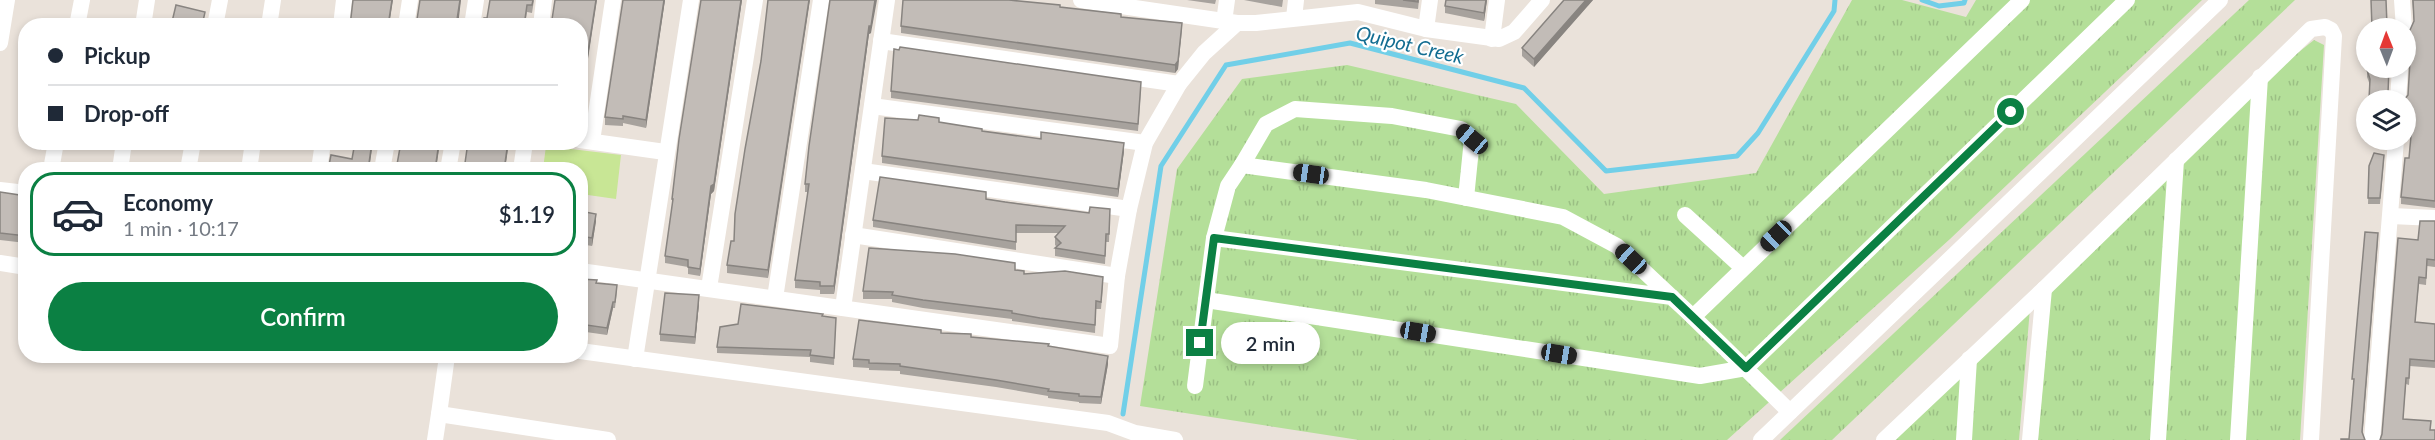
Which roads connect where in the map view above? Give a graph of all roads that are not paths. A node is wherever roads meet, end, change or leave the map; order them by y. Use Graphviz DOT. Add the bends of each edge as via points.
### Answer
graph roads {
  1 [pos="8,0"];
  2 [pos="82,0"];
  3 [pos="147,0"];
  4 [pos="220,0"];
  5 [pos="273,0"];
  6 [pos="344,0"];
  7 [pos="410,0"];
  8 [pos="477,0"];
  9 [pos="544,0"];
  10 [pos="614,0"];
  11 [pos="691,0"];
  12 [pos="755,0"];
  13 [pos="821,0"];
  14 [pos="887,0"];
  15 [pos="1088,0"];
  16 [pos="1227,0"];
  17 [pos="1296,0"];
  18 [pos="1430,0"];
  19 [pos="1497,0"];
  20 [pos="1542,0"];
  21 [pos="2022,0"];
  22 [pos="2127,0"];
  23 [pos="2220,0"];
  24 [pos="2402,0"];
  25 [pos="1158,5"];
  26 [pos="1359,6"];
  27 [pos="79,18"];
  28 [pos="144,18"];
  29 [pos="217,18"];
  30 [pos="270,18"];
  31 [pos="342,18"];
  32 [pos="407,18"];
  33 [pos="474,18"];
  34 [pos="542,18"];
  35 [pos="1294,18"];
  36 [pos="2403,18"];
  37 [pos="1230,23"];
  38 [pos="1425,29"];
  39 [pos="1492,39"];
  40 [pos="881,41"];
  41 [pos="0,43"];
  42 [pos="2260,77"];
  43 [pos="1179,84"];
  44 [pos="872,106"];
  45 [pos="588,130"];
  46 [pos="588,140"];
  47 [pos="1145,143"];
  48 [pos="2395,150"];
  49 [pos="665,152"];
  50 [pos="2176,160"];
  51 [pos="1242,165"];
  52 [pos="863,171"];
  53 [pos="0,190"];
  54 [pos="18,193"];
  55 [pos="1466,198"];
  56 [pos="1129,209"];
  57 [pos="1685,214"];
  58 [pos="2391,216"];
  59 [pos="2435,218"];
  60 [pos="853,235"];
  61 [pos="1214,238"];
  62 [pos="0,263"];
  63 [pos="18,266"];
  64 [pos="1743,268"];
  65 [pos="588,272"];
  66 [pos="1117,276"];
  67 [pos="648,281"];
  68 [pos="709,288"];
  69 [pos="2044,289"];
  70 [pos="1672,297"];
  71 [pos="775,298"];
  72 [pos="1206,300"];
  73 [pos="843,308"];
  74 [pos="1693,317"];
  75 [pos="588,352"];
  76 [pos="635,359"];
  77 [pos="1969,360"];
  78 [pos="446,363"];
  79 [pos="1746,368"];
  80 [pos="1195,386"];
  81 [pos="1790,412"];
  82 [pos="439,414"];
  83 [pos="512,433"];
  84 [pos="1896,434"];
  85 [pos="579,438"];
  86 [pos="435,440"];
  87 [pos="608,440"];
  88 [pos="1175,440"];
  89 [pos="1761,440"];
  90 [pos="1884,440"];
  91 [pos="1964,440"];
  92 [pos="2030,440"];
  93 [pos="2158,440"];
  94 [pos="2238,440"];
  95 [pos="2311,440"];
  96 [pos="2372,440"];
  1 -- 41 [label="street"];
  2 -- 27 [label="street"];
  3 -- 28 [label="street"];
  4 -- 29 [label="street"];
  5 -- 30 [label="street"];
  6 -- 31 [label="street"];
  7 -- 32 [label="street"];
  8 -- 33 [label="street"];
  9 -- 34 [label="street"];
  10 -- 45 [label="street"];
  11 -- 49 [label="street"];
  12 -- 68 [label="street"];
  13 -- 71 [label="street"];
  14 -- 40 [label="street"];
  15 -- 25 [label="street"];
  16 -- 37 [label="street"];
  17 -- 35 [label="street"];
  18 -- 38 [label="street"];
  19 -- 39 [label="street"];
  20 -- 39 [label="street" via="1514,32"];
  21 -- 64 [label="street"];
  22 -- 79 [label="street"];
  23 -- 81 [label="street"];
  24 -- 36 [label="street"];
  25 -- 37 [label="street"];
  26 -- 35 [label="street"];
  26 -- 38 [label="street"];
  35 -- 37 [label="street"];
  37 -- 43 [label="street"];
  38 -- 39 [label="street"];
  40 -- 43 [label="street"];
  40 -- 44 [label="street"];
  42 -- 50 [label="street"];
  42 -- 94 [label="street"];
  42 -- 95 [label="street" via="2311,29 2331,30 2334,36"];
  43 -- 47 [label="street"];
  44 -- 47 [label="street"];
  44 -- 52 [label="street"];
  46 -- 49 [label="street"];
  47 -- 56 [label="street"];
  48 -- 58 [label="street"];
  49 -- 67 [label="street"];
  50 -- 69 [label="street"];
  50 -- 93 [label="street"];
  51 -- 55 [label="street"];
  51 -- 55 [label="street" via="1266,124 1295,109 1392,116 1461,129 1472,139"];
  51 -- 61 [label="street" via="1228,186"];
  52 -- 56 [label="street"];
  52 -- 60 [label="street"];
  53 -- 54 [label="street"];
  55 -- 70 [label="street" via="1563,218 1617,246"];
  56 -- 66 [label="street"];
  57 -- 64 [label="street"];
  58 -- 59 [label="street"];
  58 -- 96 [label="street"];
  60 -- 66 [label="street"];
  60 -- 73 [label="street"];
  61 -- 70 [label="street"];
  61 -- 72 [label="street"];
  62 -- 63 [label="street"];
  64 -- 74 [label="street"];
  65 -- 67 [label="street"];
  66 -- 73 [label="street" via="1110,346"];
  67 -- 68 [label="street"];
  67 -- 76 [label="street"];
  68 -- 71 [label="street"];
  69 -- 77 [label="street"];
  69 -- 92 [label="street"];
  70 -- 74 [label="street"];
  71 -- 73 [label="street"];
  72 -- 79 [label="street" via="1700,376"];
  72 -- 80 [label="street"];
  74 -- 79 [label="street"];
  75 -- 76 [label="street"];
  76 -- 88 [label="street" via="1108,423 1135,433"];
  77 -- 84 [label="street"];
  77 -- 91 [label="street"];
  78 -- 82 [label="street"];
  79 -- 81 [label="street"];
  81 -- 89 [label="street"];
  82 -- 83 [label="street"];
  82 -- 86 [label="street"];
  83 -- 85 [label="street"];
  84 -- 90 [label="street"];
  85 -- 87 [label="street"];
}
